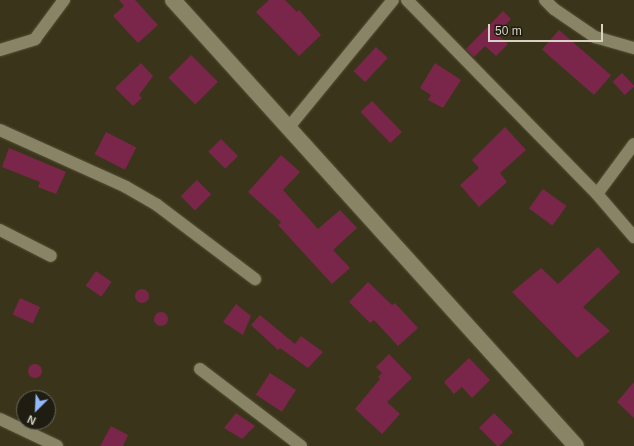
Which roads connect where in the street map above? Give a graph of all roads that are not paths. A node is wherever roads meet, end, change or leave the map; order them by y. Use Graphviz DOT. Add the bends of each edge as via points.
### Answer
graph roads {
  1 [pos="64,0"];
  2 [pos="173,0"];
  3 [pos="393,0"];
  4 [pos="407,0"];
  5 [pos="545,0"];
  6 [pos="634,48"];
  7 [pos="0,50"];
  8 [pos="289,127"];
  9 [pos="0,130"];
  10 [pos="634,144"];
  11 [pos="597,194"];
  12 [pos="0,230"];
  13 [pos="634,237"];
  14 [pos="51,256"];
  15 [pos="255,279"];
  16 [pos="200,369"];
  17 [pos="0,419"];
  18 [pos="57,446"];
  19 [pos="302,446"];
  20 [pos="576,446"];
  1 -- 7 [label="street" via="35,39"];
  2 -- 8 [label="street"];
  3 -- 8 [label="street"];
  4 -- 11 [label="street"];
  5 -- 6 [label="street" via="554,10 595,37"];
  8 -- 20 [label="street"];
  9 -- 15 [label="street" via="126,187 157,206"];
  10 -- 11 [label="street"];
  11 -- 13 [label="street"];
  12 -- 14 [label="street"];
  16 -- 19 [label="street"];
  17 -- 18 [label="street"];
}
